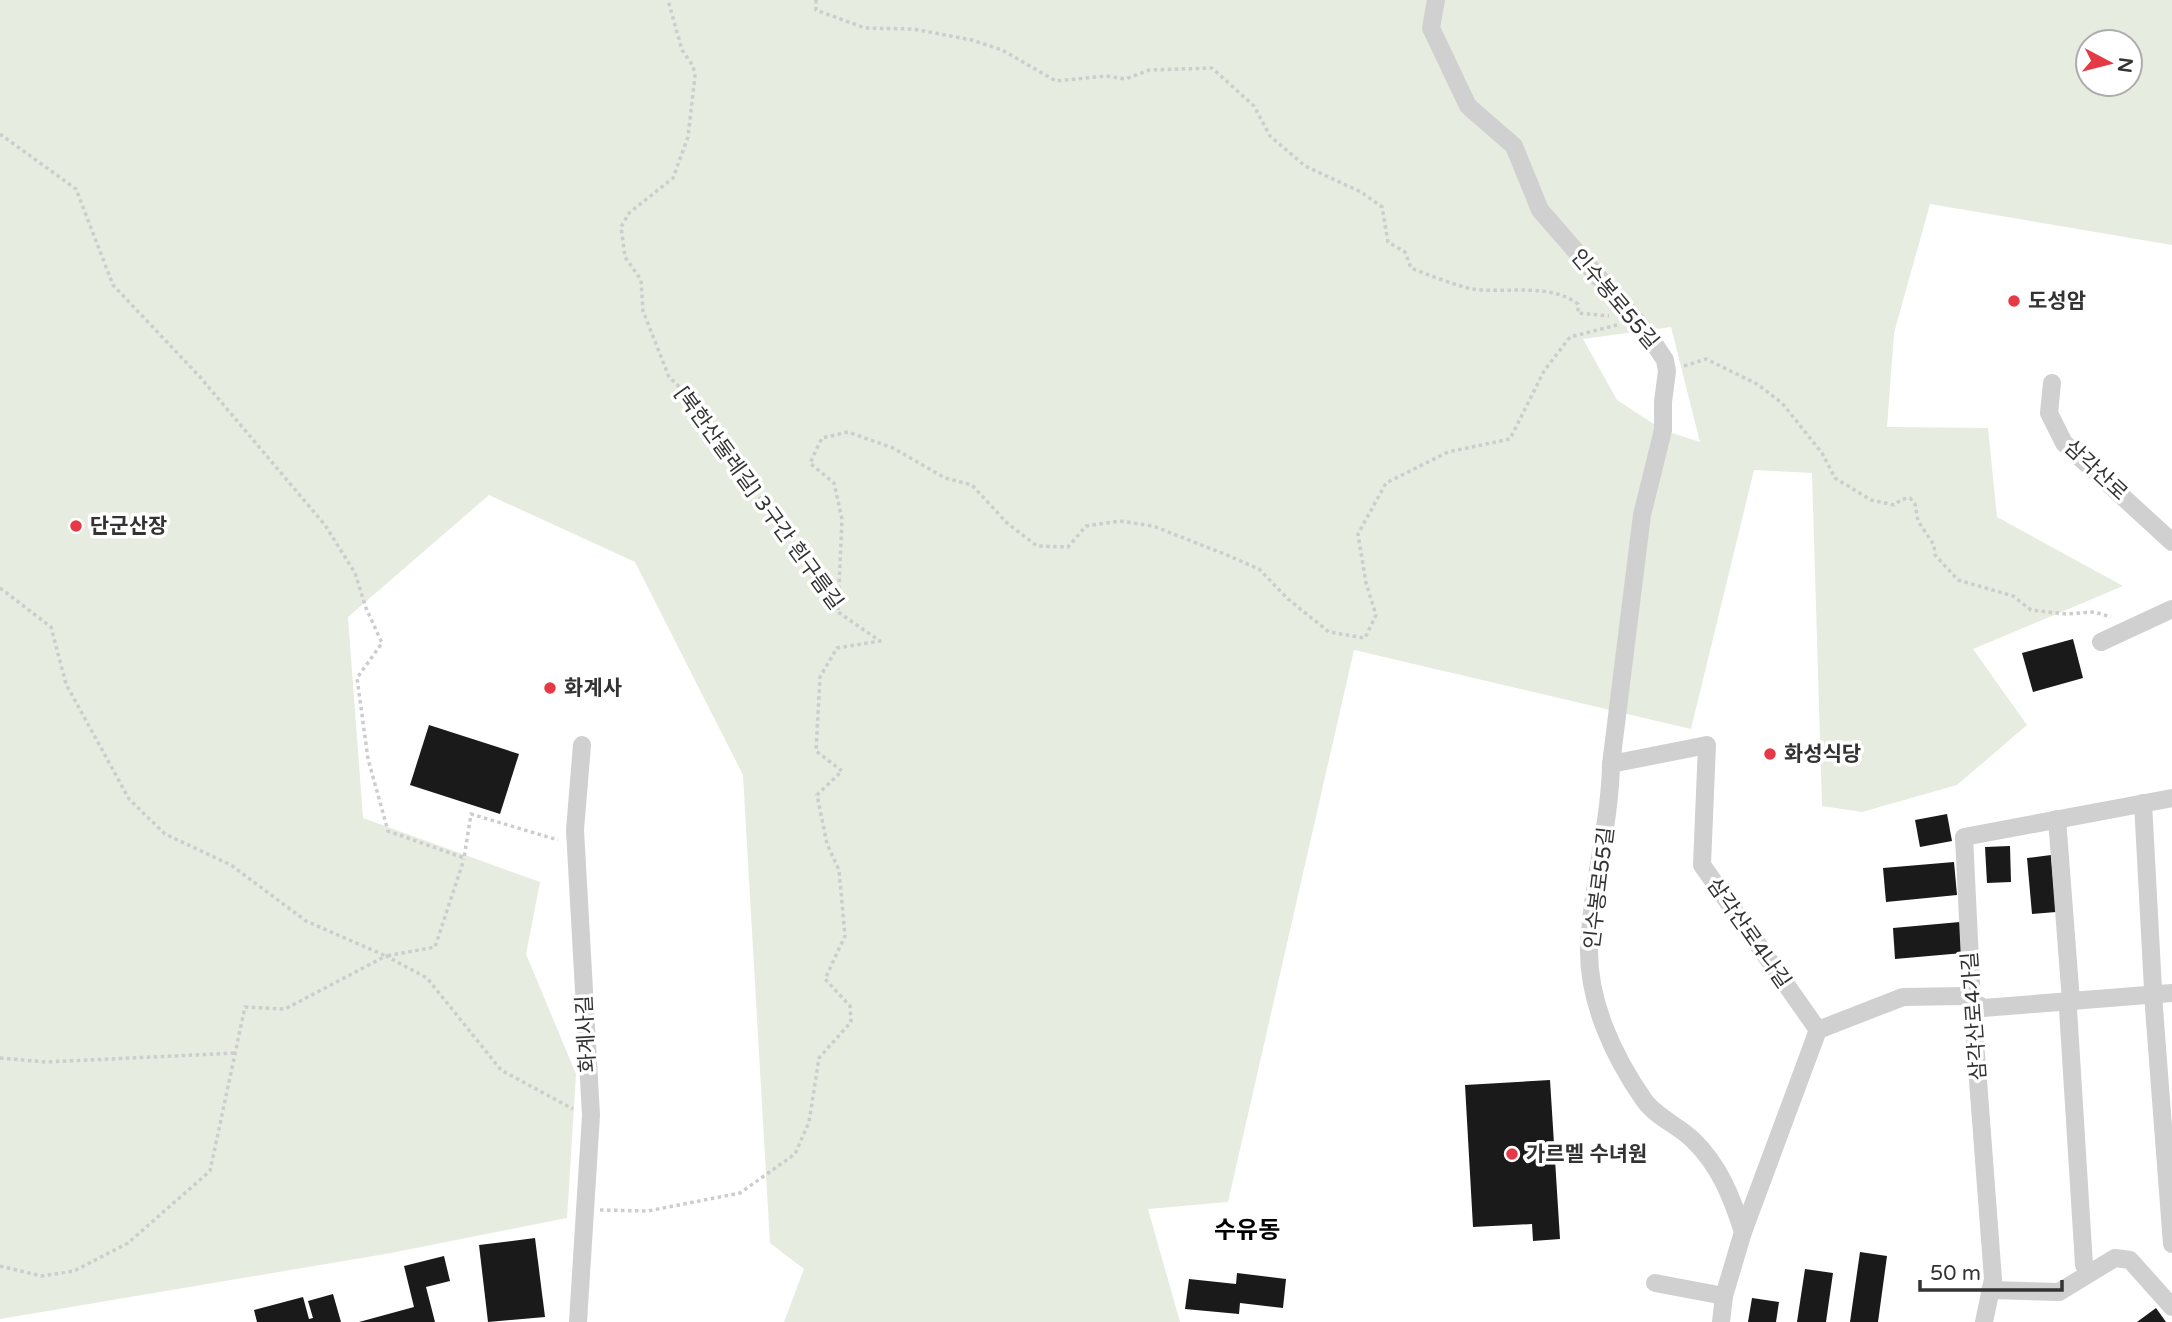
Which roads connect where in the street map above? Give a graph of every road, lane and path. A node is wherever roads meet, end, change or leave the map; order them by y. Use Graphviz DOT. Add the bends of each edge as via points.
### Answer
graph roads {
  1 [pos="668,0"];
  2 [pos="816,0"];
  3 [pos="1436,0"];
  4 [pos="0,134"];
  5 [pos="1618,324"];
  6 [pos="1626,331"];
  7 [pos="1647,333"];
  8 [pos="1665,360"];
  9 [pos="2052,383"];
  10 [pos="2172,542"];
  11 [pos="0,588"];
  12 [pos="2172,609"];
  13 [pos="838,612"];
  14 [pos="2135,625"];
  15 [pos="2101,642"];
  16 [pos="582,746"];
  17 [pos="1611,764"];
  18 [pos="2172,798"];
  19 [pos="2143,803"];
  20 [pos="2057,819"];
  21 [pos="575,845"];
  22 [pos="464,858"];
  23 [pos="386,956"];
  24 [pos="2163,993"];
  25 [pos="1972,1001"];
  26 [pos="2071,1001"];
  27 [pos="1818,1030"];
  28 [pos="236,1053"];
  29 [pos="0,1058"];
  30 [pos="575,1110"];
  31 [pos="587,1210"];
  32 [pos="1743,1232"];
  33 [pos="2172,1244"];
  34 [pos="0,1266"];
  35 [pos="2091,1272"];
  36 [pos="1655,1283"];
  37 [pos="1990,1290"];
  38 [pos="1724,1296"];
  39 [pos="2172,1305"];
  40 [pos="578,1322"];
  41 [pos="1721,1322"];
  42 [pos="1984,1322"];
  1 -- 13 [label="path, [북한산둘레길] 3구간 흰구름길" via="682,50 695,76 688,137 673,178 629,213 621,227 625,257 641,280 643,311 669,377 693,400"];
  2 -- 5 [label="path" via="816,10 865,28 913,29 1002,50 1056,81 1106,76 1126,79 1149,70 1212,68 1254,106 1270,136 1305,166 1382,207 1388,242 1405,252 1411,268 1470,288 1567,296 1578,304 1578,313 1608,316"];
  3 -- 7 [label="street, 인수봉로55길" via="1431,28 1468,106 1514,146 1540,210"];
  4 -- 22 [label="path" via="76,189 113,285 201,377 325,524 355,573 382,643 357,678 368,759 388,831"];
  5 -- 6 [label="path"];
  5 -- 7 [label="path"];
  5 -- 13 [label="path" via="1570,337 1545,371 1510,439 1448,452 1386,483 1358,534 1376,615 1365,638 1329,632 1259,569 1153,526 1120,521 1087,526 1068,547 1037,546 1006,523 972,485 944,478 892,449 848,432 822,438 810,463 834,483 842,519"];
  7 -- 8 [label="street, 인수봉로55길"];
  8 -- 14 [label="path" via="1683,366 1706,359 1757,384 1790,413 1822,453 1835,478 1871,500 1894,505 1910,498 1935,555 1958,580 2013,596 2031,610 2094,612"];
  8 -- 17 [label="street, 인수봉로55길" via="1663,430 1642,515"];
  9 -- 10 [label="street, 삼각산로" via="2049,413 2064,443"];
  11 -- 23 [label="path" via="51,627 66,684 129,799 165,834 231,865 306,921"];
  12 -- 14 [label="street"];
  13 -- 31 [label="path, [북한산둘레길] 3구간 흰구름길" via="880,641 837,648 820,677 816,751 842,771 817,795 827,844 839,870 845,936 825,979 850,1006 851,1022 819,1058 810,1122 795,1154 740,1193 648,1211"];
  14 -- 15 [label="street"];
  16 -- 21 [label="street, 화계사길"];
  17 -- 27 [label="street, 삼각산로4나길" via="1707,745 1702,865"];
  17 -- 32 [label="street, 인수봉로55길" via="1611,801 1589,949 1598,1010 1620,1063 1647,1103 1694,1140 1728,1187"];
  18 -- 19 [label="street, 삼각산로4가길"];
  19 -- 20 [label="street, 삼각산로4가길"];
  19 -- 24 [label="street"];
  20 -- 25 [label="street, 삼각산로4가길" via="1964,837"];
  20 -- 26 [label="street"];
  21 -- 22 [label="path" via="471,814"];
  21 -- 31 [label="street, 화계사길" via="591,1115"];
  22 -- 23 [label="path" via="435,947"];
  23 -- 28 [label="path" via="285,1009 245,1007"];
  23 -- 30 [label="path" via="427,978 501,1070"];
  24 -- 26 [label="street"];
  24 -- 33 [label="street"];
  25 -- 26 [label="street" via="1983,1008"];
  25 -- 27 [label="street" via="1965,996 1903,997"];
  25 -- 37 [label="street, 삼각산로4가길" via="1993,1279"];
  26 -- 35 [label="street" via="2084,1265"];
  27 -- 32 [label="street"];
  28 -- 29 [label="path" via="46,1062"];
  28 -- 34 [label="path" via="210,1171 128,1242 74,1271 41,1276"];
  31 -- 40 [label="street, 화계사길"];
  32 -- 38 [label="street"];
  35 -- 37 [label="street" via="2059,1292"];
  35 -- 39 [label="street" via="2115,1258 2130,1260"];
  36 -- 38 [label="street"];
  37 -- 42 [label="street, 삼각산로4가길"];
  38 -- 41 [label="street"];
}
